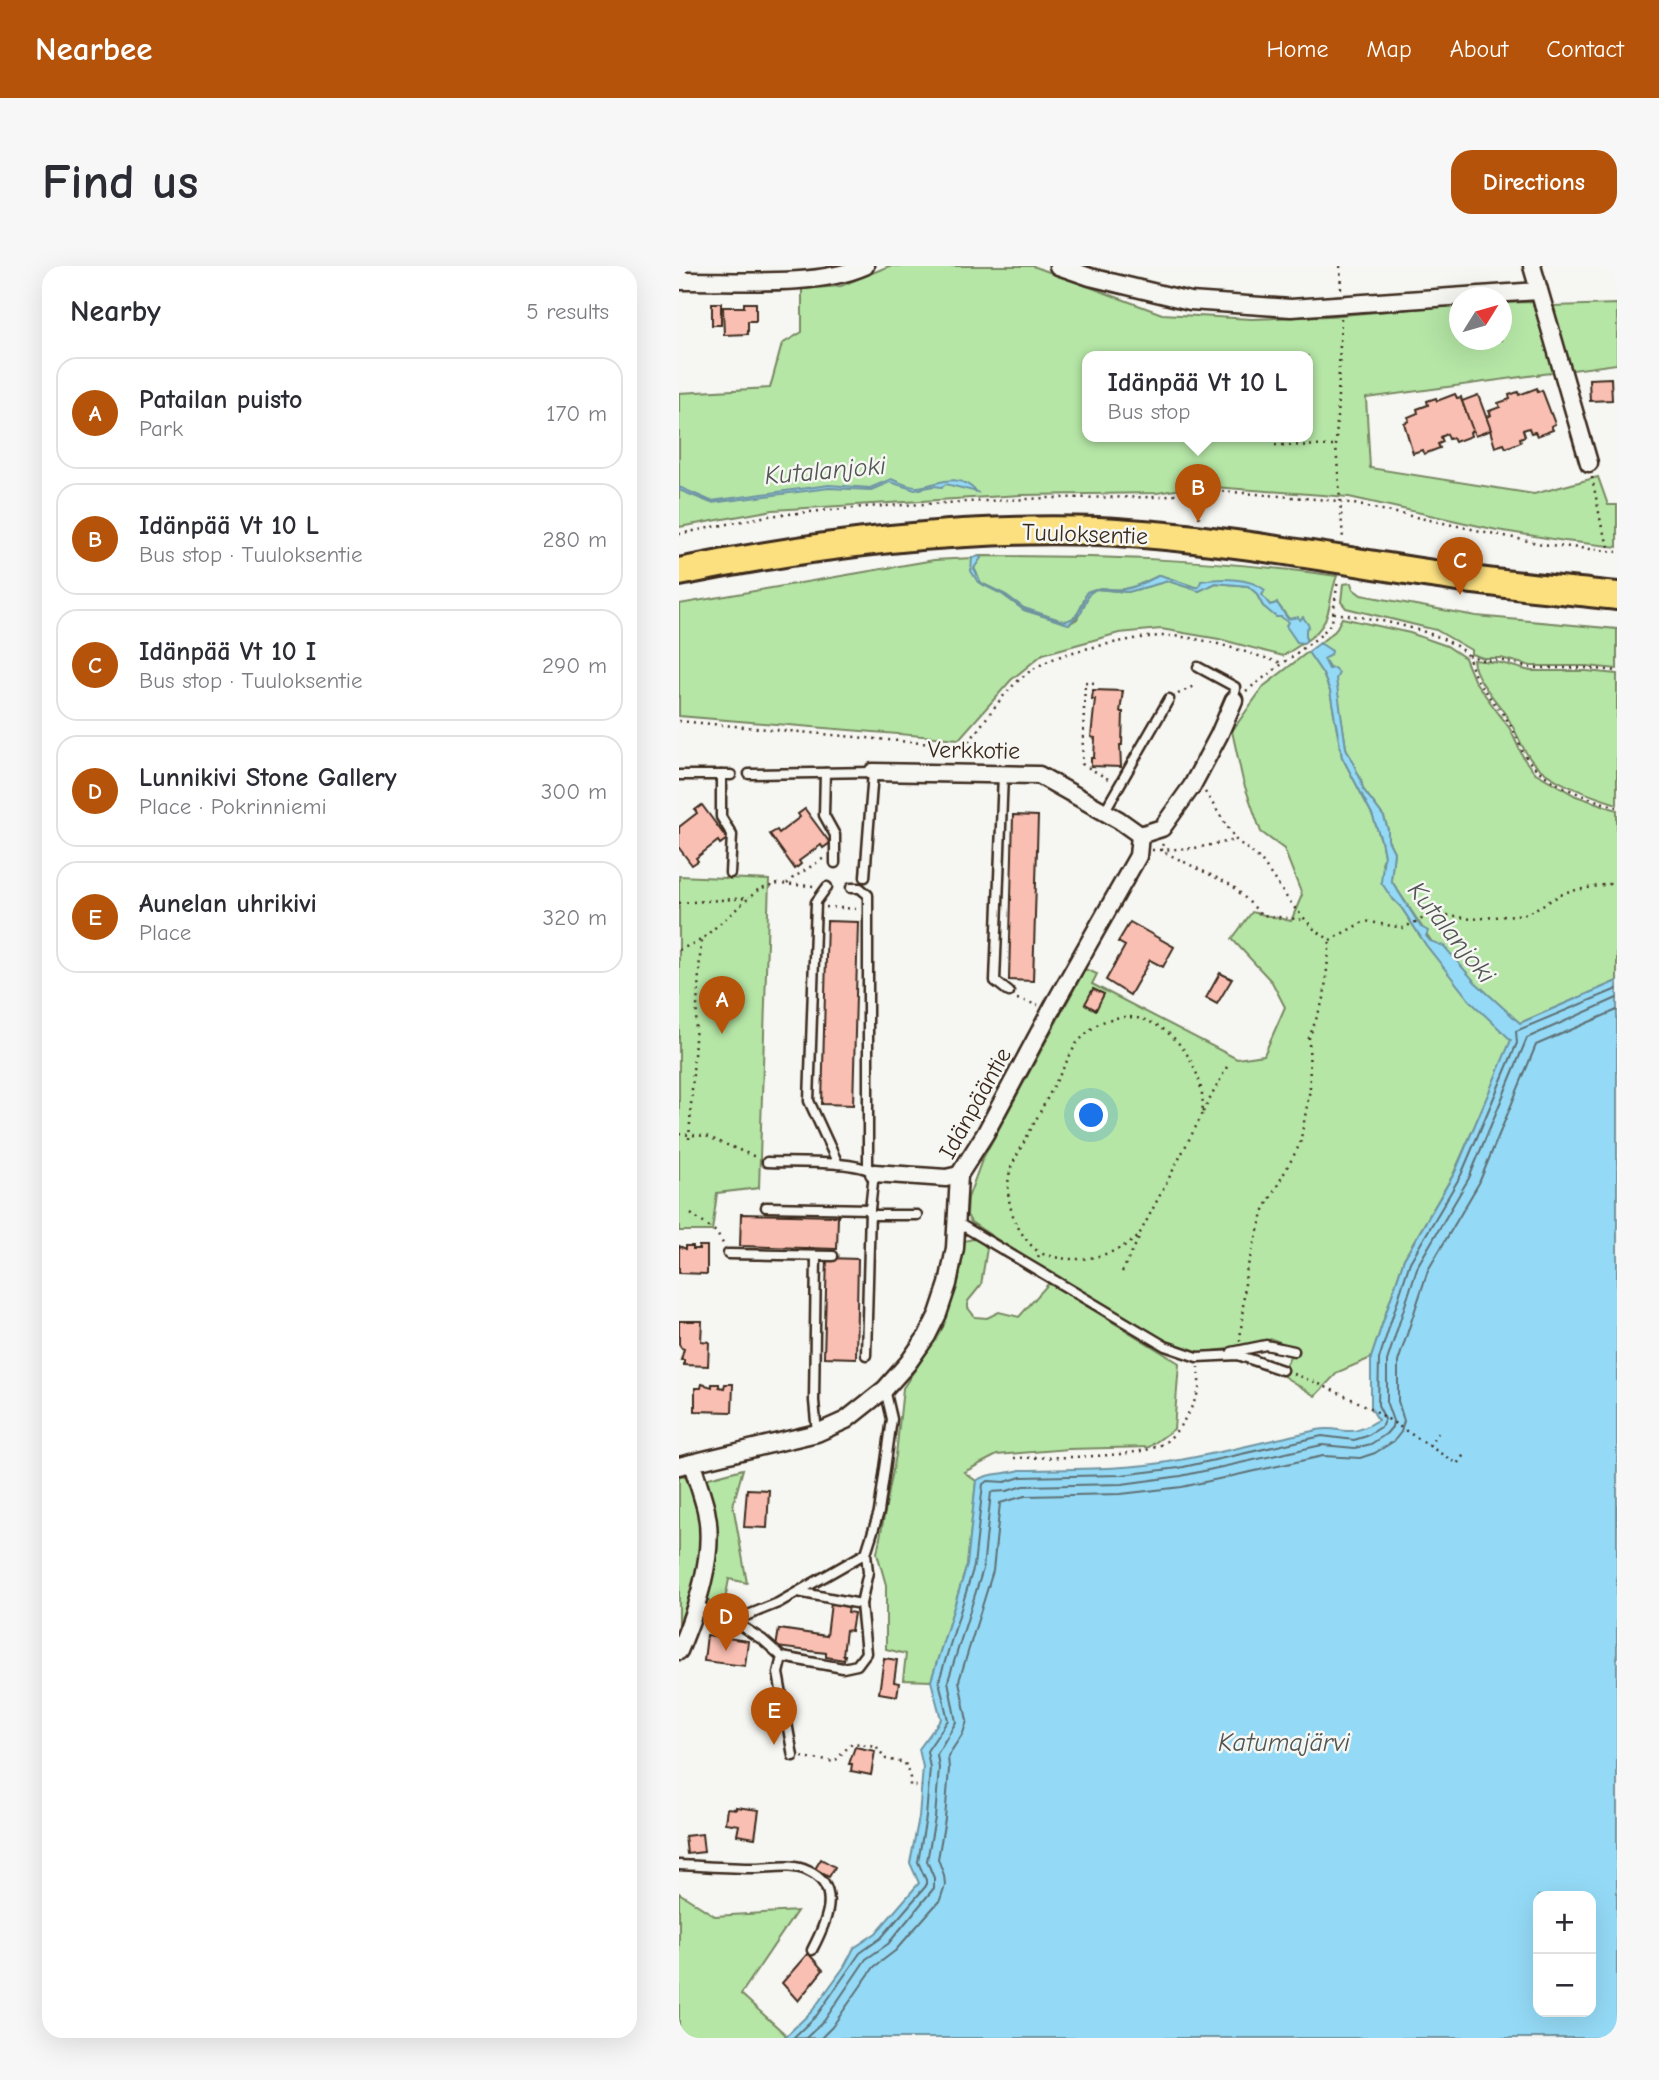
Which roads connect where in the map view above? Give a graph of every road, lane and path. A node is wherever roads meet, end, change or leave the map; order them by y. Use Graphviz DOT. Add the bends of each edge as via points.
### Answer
graph roads {
  1 [pos="865,266"];
  2 [pos="1058,266"];
  3 [pos="1340,266"];
  4 [pos="1532,266"];
  5 [pos="685,276"];
  6 [pos="1539,291"];
  7 [pos="1341,306"];
  8 [pos="1275,445"];
  9 [pos="1336,446"];
  10 [pos="1589,463"];
  11 [pos="1203,491"];
  12 [pos="1340,501"];
  13 [pos="1198,522"];
  14 [pos="679,534"];
  15 [pos="1343,542"];
  16 [pos="1611,552"];
  17 [pos="1617,552"];
  18 [pos="679,572"];
  19 [pos="1338,579"];
  20 [pos="1617,596"];
  21 [pos="1334,613"];
  22 [pos="1468,655"];
  23 [pos="1282,663"];
  24 [pos="1198,667"];
  25 [pos="1617,671"];
  26 [pos="1094,683"];
  27 [pos="1196,685"];
  28 [pos="1169,699"];
  29 [pos="1234,700"];
  30 [pos="679,721"];
  31 [pos="873,772"];
  32 [pos="825,773"];
  33 [pos="749,774"];
  34 [pos="1003,774"];
  35 [pos="679,775"];
  36 [pos="1196,778"];
  37 [pos="1119,785"];
  38 [pos="1617,807"];
  39 [pos="1104,812"];
  40 [pos="1163,828"];
  41 [pos="1140,835"];
  42 [pos="1236,840"];
  43 [pos="1160,849"];
  44 [pos="835,850"];
  45 [pos="835,863"];
  46 [pos="730,873"];
  47 [pos="865,877"];
  48 [pos="787,884"];
  49 [pos="1617,885"];
  50 [pos="827,887"];
  51 [pos="851,888"];
  52 [pos="750,898"];
  53 [pos="679,903"];
  54 [pos="815,907"];
  55 [pos="868,909"];
  56 [pos="1306,921"];
  57 [pos="701,940"];
  58 [pos="1330,940"];
  59 [pos="679,950"];
  60 [pos="1009,992"];
  61 [pos="1043,1007"];
  62 [pos="1229,1063"];
  63 [pos="1202,1115"];
  64 [pos="679,1134"];
  65 [pos="689,1137"];
  66 [pos="767,1162"];
  67 [pos="838,1164"];
  68 [pos="871,1170"];
  69 [pos="959,1175"];
  70 [pos="766,1207"];
  71 [pos="870,1212"];
  72 [pos="691,1214"];
  73 [pos="917,1215"];
  74 [pos="958,1223"];
  75 [pos="1142,1232"];
  76 [pos="1040,1253"];
  77 [pos="728,1254"];
  78 [pos="833,1256"];
  79 [pos="816,1257"];
  80 [pos="1033,1266"];
  81 [pos="1122,1272"];
  82 [pos="1240,1350"];
  83 [pos="1294,1351"];
  84 [pos="866,1355"];
  85 [pos="1219,1355"];
  86 [pos="1197,1357"];
  87 [pos="1282,1370"];
  88 [pos="885,1389"];
  89 [pos="817,1433"];
  90 [pos="1438,1433"];
  91 [pos="1429,1447"];
  92 [pos="1466,1451"];
  93 [pos="1014,1458"];
  94 [pos="683,1462"];
  95 [pos="866,1553"];
  96 [pos="798,1592"];
  97 [pos="698,1604"];
  98 [pos="861,1604"];
  99 [pos="733,1621"];
  100 [pos="679,1651"];
  101 [pos="782,1657"];
  102 [pos="793,1756"];
  103 [pos="922,1786"];
  104 [pos="679,1865"];
  105 [pos="812,1950"];
  1 -- 5 [label="street" via="824,278"];
  2 -- 7 [label="street" via="1190,302"];
  3 -- 7 [label="path"];
  4 -- 6 [label="street"];
  6 -- 7 [label="street"];
  6 -- 10 [label="street"];
  7 -- 9 [label="path"];
  8 -- 9 [label="path"];
  9 -- 12 [label="path"];
  10 -- 16 [label="path"];
  11 -- 12 [label="path"];
  11 -- 13 [label="path"];
  11 -- 14 [label="path" via="1161,497 864,507 767,516"];
  12 -- 15 [label="path"];
  12 -- 16 [label="path" via="1542,544"];
  16 -- 17 [label="path"];
  18 -- 20 [label="highway, Tuuloksentie" via="855,542 947,533 1099,531 1255,546 1466,579"];
  19 -- 21 [label="path"];
  21 -- 22 [label="path" via="1426,632"];
  21 -- 23 [label="path" via="1321,635"];
  22 -- 25 [label="path" via="1530,668"];
  22 -- 38 [label="path" via="1476,678 1512,727 1526,758 1575,792"];
  23 -- 29 [label="path"];
  23 -- 30 [label="path" via="1168,636 1085,649 1030,671 1004,696 965,747"];
  24 -- 29 [label="lane" via="1235,687"];
  26 -- 37 [label="path" via="1085,682 1081,764"];
  27 -- 28 [label="path"];
  28 -- 37 [label="lane"];
  29 -- 36 [label="street"];
  31 -- 32 [label="lane"];
  31 -- 34 [label="street, Verkkotie"];
  31 -- 47 [label="lane"];
  32 -- 33 [label="lane"];
  32 -- 44 [label="lane" via="824,815 835,835"];
  34 -- 39 [label="street, Verkkotie" via="1039,775"];
  34 -- 60 [label="lane" via="995,981"];
  35 -- 46 [label="lane" via="726,775 721,817 732,835"];
  36 -- 40 [label="street"];
  36 -- 42 [label="path"];
  37 -- 39 [label="lane"];
  39 -- 41 [label="street, Verkkotie"];
  40 -- 41 [label="street"];
  40 -- 43 [label="path" via="1165,839"];
  41 -- 69 [label="street, Idänpääntie" via="1138,856"];
  42 -- 43 [label="path"];
  42 -- 56 [label="path" via="1260,859"];
  43 -- 56 [label="path" via="1233,886 1262,915"];
  44 -- 45 [label="lane"];
  44 -- 48 [label="path"];
  48 -- 50 [label="path"];
  48 -- 52 [label="path" via="758,890"];
  49 -- 58 [label="path" via="1566,892 1526,914 1473,919 1432,914 1403,928 1365,921"];
  50 -- 54 [label="lane"];
  51 -- 55 [label="lane" via="868,895"];
  52 -- 53 [label="path"];
  52 -- 57 [label="path"];
  54 -- 55 [label="path"];
  54 -- 67 [label="lane" via="809,1101"];
  55 -- 68 [label="lane"];
  56 -- 58 [label="path"];
  57 -- 59 [label="path"];
  57 -- 65 [label="path"];
  58 -- 82 [label="path" via="1324,998 1309,1038 1310,1089 1300,1144 1264,1210 1246,1272"];
  60 -- 61 [label="path"];
  62 -- 63 [label="path"];
  63 -- 75 [label="path"];
  63 -- 76 [label="path" via="1203,1094 1194,1066 1163,1030 1136,1017 1122,1017 1086,1033 1009,1173 1011,1210 1026,1240"];
  64 -- 65 [label="path"];
  65 -- 66 [label="path" via="706,1136"];
  66 -- 67 [label="lane"];
  67 -- 68 [label="lane"];
  68 -- 69 [label="street" via="946,1178"];
  68 -- 71 [label="lane"];
  69 -- 74 [label="street, Idänpääntie"];
  70 -- 71 [label="lane"];
  71 -- 73 [label="lane"];
  71 -- 84 [label="lane"];
  72 -- 77 [label="path" via="716,1232"];
  74 -- 80 [label="lane"];
  74 -- 88 [label="street, Idänpääntie" via="938,1314 908,1363"];
  75 -- 76 [label="path" via="1126,1246 1095,1258 1067,1259"];
  75 -- 81 [label="path"];
  76 -- 80 [label="path"];
  77 -- 79 [label="lane"];
  78 -- 79 [label="lane"];
  79 -- 89 [label="lane"];
  80 -- 86 [label="lane" via="1165,1346"];
  82 -- 83 [label="lane" via="1266,1345"];
  82 -- 85 [label="lane"];
  85 -- 86 [label="lane"];
  85 -- 87 [label="lane" via="1238,1355"];
  86 -- 93 [label="path" via="1199,1388 1181,1426 1165,1443 1126,1453"];
  87 -- 91 [label="path" via="1371,1408"];
  88 -- 89 [label="street, Idänpääntie" via="846,1420"];
  88 -- 95 [label="lane" via="892,1419 879,1512"];
  89 -- 94 [label="street, Idänpääntie"];
  90 -- 91 [label="path"];
  91 -- 92 [label="path" via="1457,1464"];
  94 -- 97 [label="street" via="706,1511 708,1540"];
  95 -- 96 [label="lane"];
  95 -- 98 [label="lane" via="868,1572"];
  96 -- 98 [label="lane"];
  96 -- 99 [label="lane"];
  97 -- 99 [label="lane" via="717,1618"];
  97 -- 100 [label="street"];
  98 -- 101 [label="lane" via="866,1653 857,1665 843,1668"];
  99 -- 101 [label="lane"];
  101 -- 102 [label="lane" via="778,1673"];
  102 -- 103 [label="path" via="834,1762 852,1742 876,1746 886,1759 905,1763 910,1786"];
  104 -- 105 [label="lane" via="807,1870 825,1884 829,1896 824,1928"];
}
